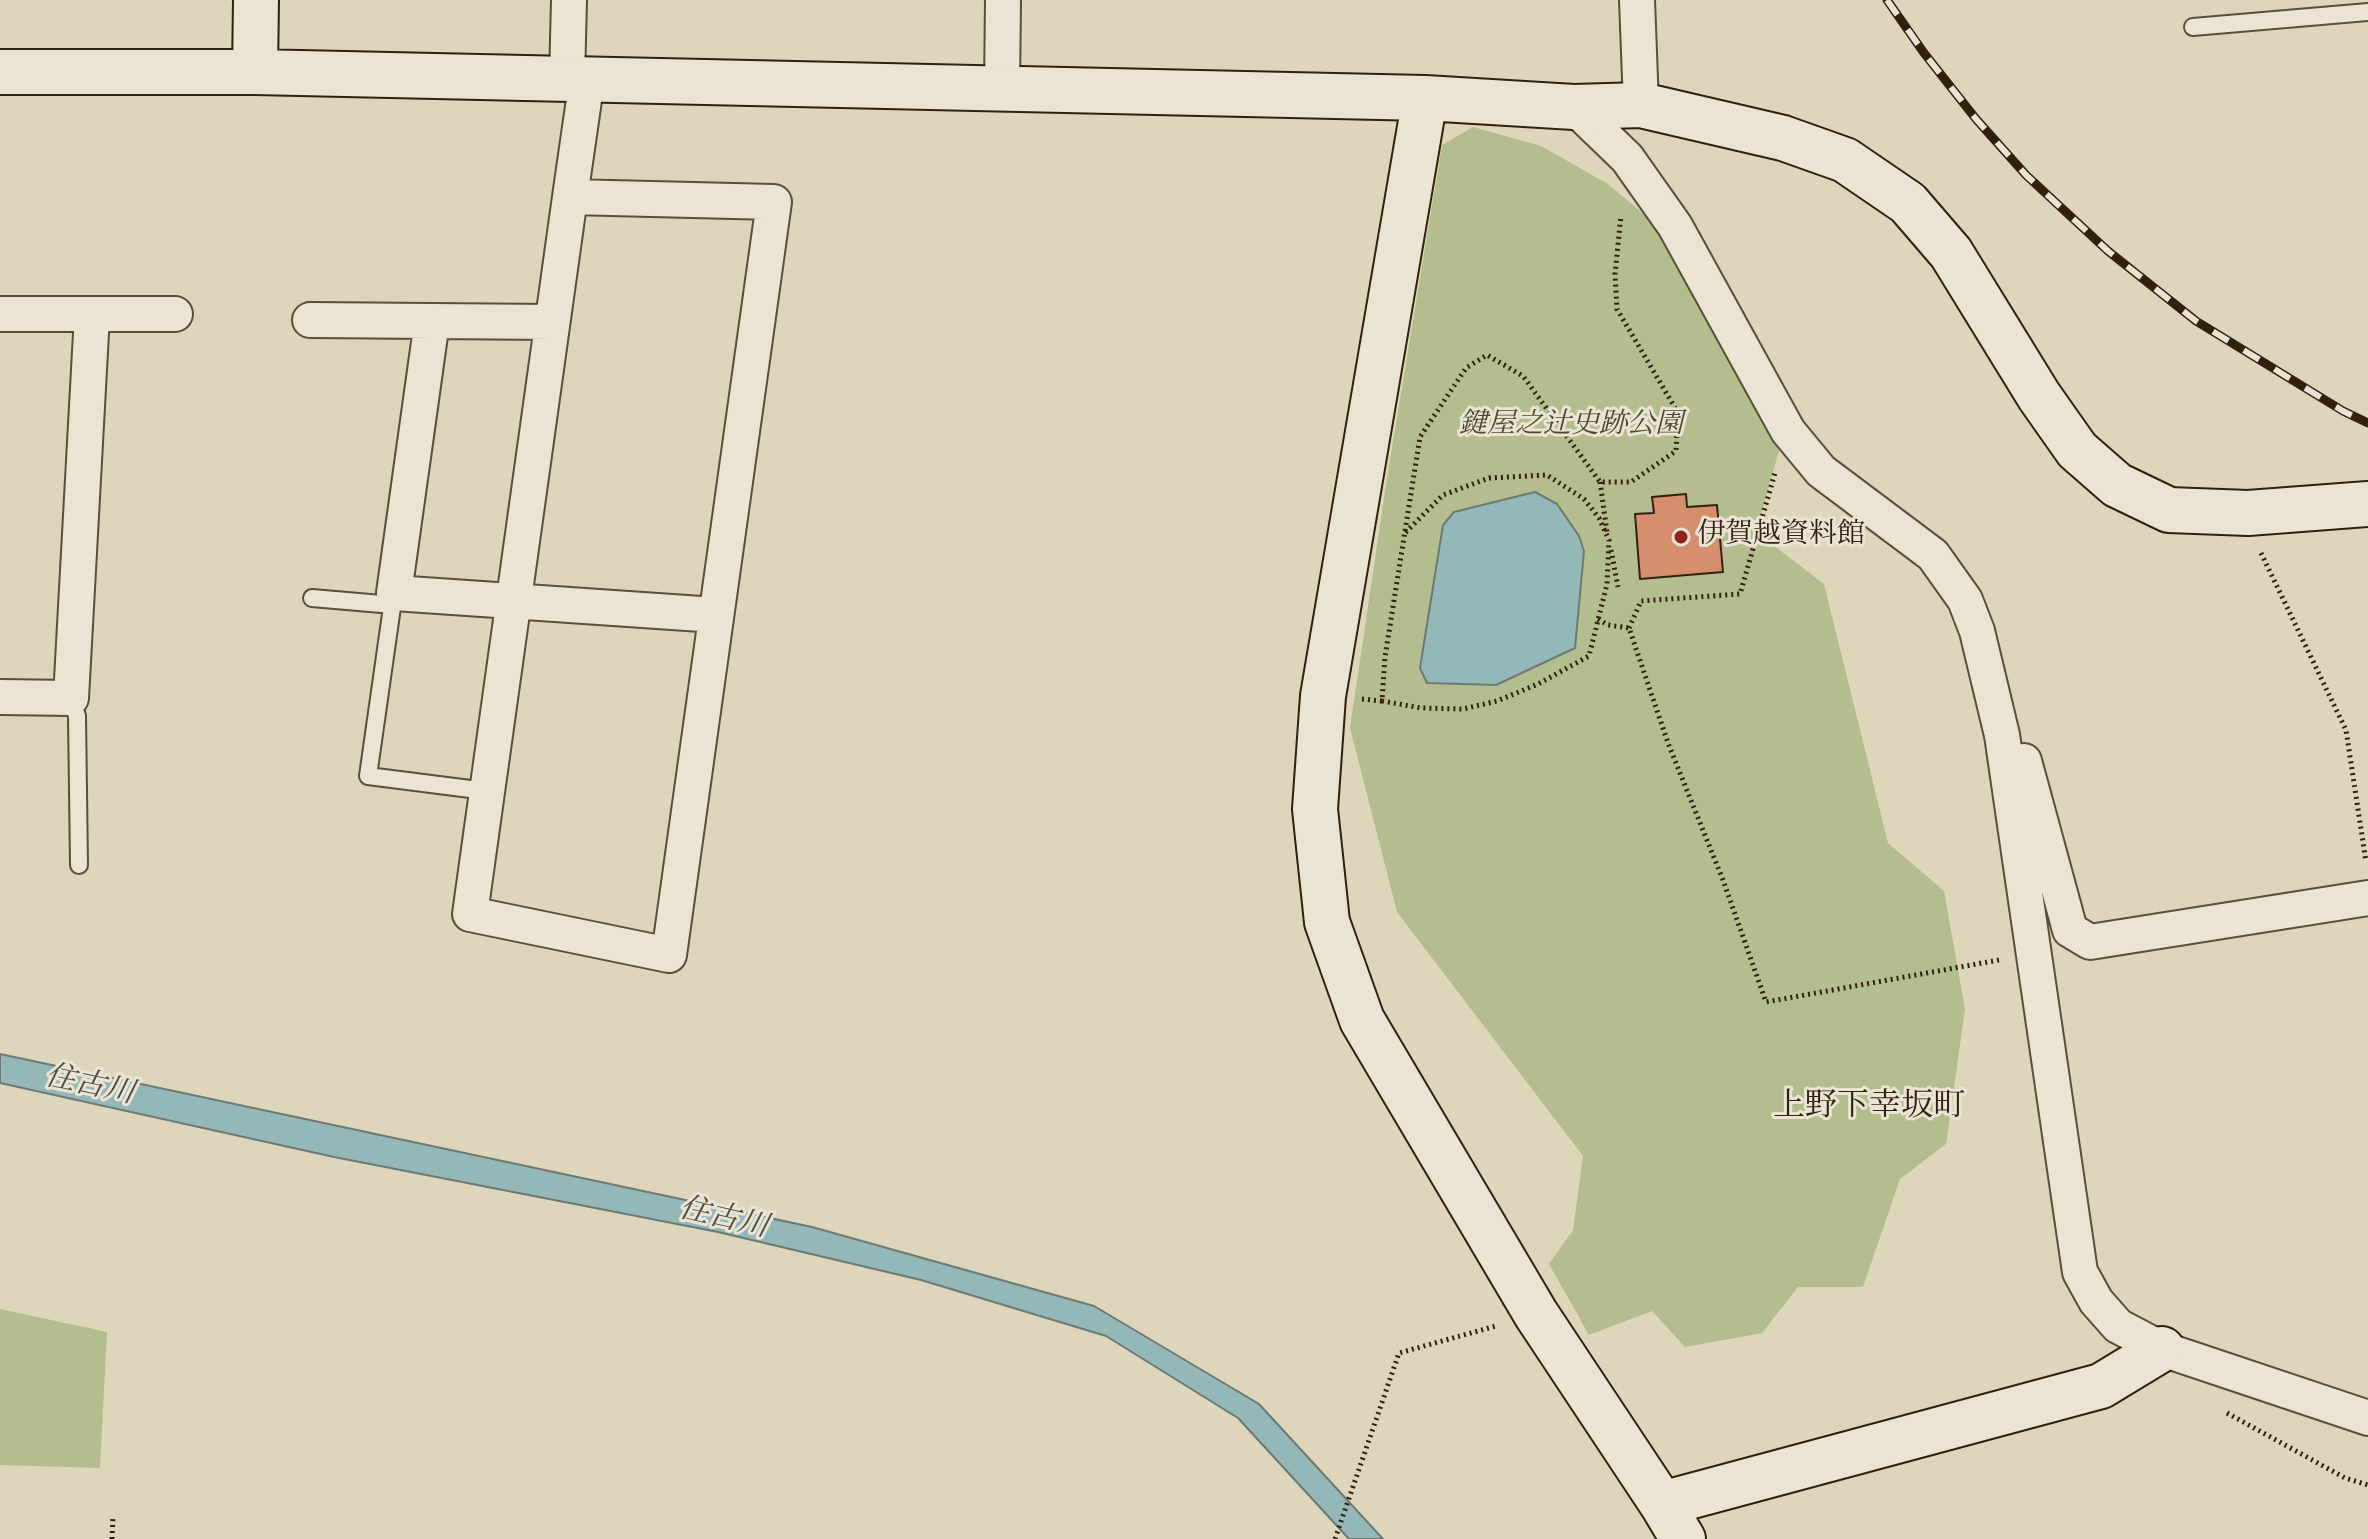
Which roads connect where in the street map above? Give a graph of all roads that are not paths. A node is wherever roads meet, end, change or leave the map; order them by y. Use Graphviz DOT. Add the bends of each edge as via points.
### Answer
graph roads {
  1 [pos="256,0"];
  2 [pos="569,0"];
  3 [pos="1003,0"];
  4 [pos="1637,0"];
  5 [pos="2368,12"];
  6 [pos="2193,27"];
  7 [pos="0,72"];
  8 [pos="255,72"];
  9 [pos="577,79"];
  10 [pos="1002,89"];
  11 [pos="1425,98"];
  12 [pos="1641,105"];
  13 [pos="1574,107"];
  14 [pos="570,197"];
  15 [pos="0,314"];
  16 [pos="175,314"];
  17 [pos="92,315"];
  18 [pos="310,320"];
  19 [pos="432,321"];
  20 [pos="552,322"];
  21 [pos="2368,504"];
  22 [pos="312,598"];
  23 [pos="394,599"];
  24 [pos="513,602"];
  25 [pos="716,615"];
  26 [pos="0,697"];
  27 [pos="71,698"];
  28 [pos="2002,735"];
  29 [pos="486,791"];
  30 [pos="79,865"];
  31 [pos="2368,898"];
  32 [pos="2162,1349"];
  33 [pos="2368,1418"];
  34 [pos="1673,1522"];
  1 -- 8 [label="street"];
  2 -- 9 [label="street"];
  3 -- 10 [label="street"];
  4 -- 12 [label="street"];
  5 -- 6 [label="lane"];
  7 -- 8 [label="street"];
  8 -- 9 [label="street"];
  9 -- 10 [label="street"];
  9 -- 14 [label="street"];
  10 -- 11 [label="street"];
  11 -- 13 [label="street"];
  11 -- 34 [label="street" via="1323,696 1315,809 1327,922 1362,1020 1536,1314"];
  12 -- 13 [label="street"];
  12 -- 21 [label="street" via="1783,138 1845,160 1908,203 1951,253 2077,450 2117,485 2169,510 2248,513"];
  13 -- 28 [label="street" via="1627,158 1675,226 1788,431 1821,471 1933,555 1965,600"];
  14 -- 20 [label="street"];
  14 -- 25 [label="street" via="774,202"];
  15 -- 17 [label="street"];
  16 -- 17 [label="street"];
  17 -- 27 [label="street"];
  18 -- 19 [label="street"];
  19 -- 20 [label="street"];
  19 -- 23 [label="street"];
  20 -- 24 [label="street"];
  22 -- 23 [label="lane"];
  23 -- 24 [label="street"];
  23 -- 29 [label="lane" via="368,776"];
  24 -- 25 [label="street"];
  24 -- 29 [label="street"];
  25 -- 29 [label="street" via="669,955 470,914"];
  26 -- 27 [label="street"];
  27 -- 30 [label="lane" via="77,716"];
  28 -- 31 [label="street" via="2023,755 2070,930 2090,942"];
  28 -- 32 [label="street" via="2080,1272 2118,1326"];
  32 -- 33 [label="street"];
  32 -- 34 [label="street" via="2101,1386"];
}
